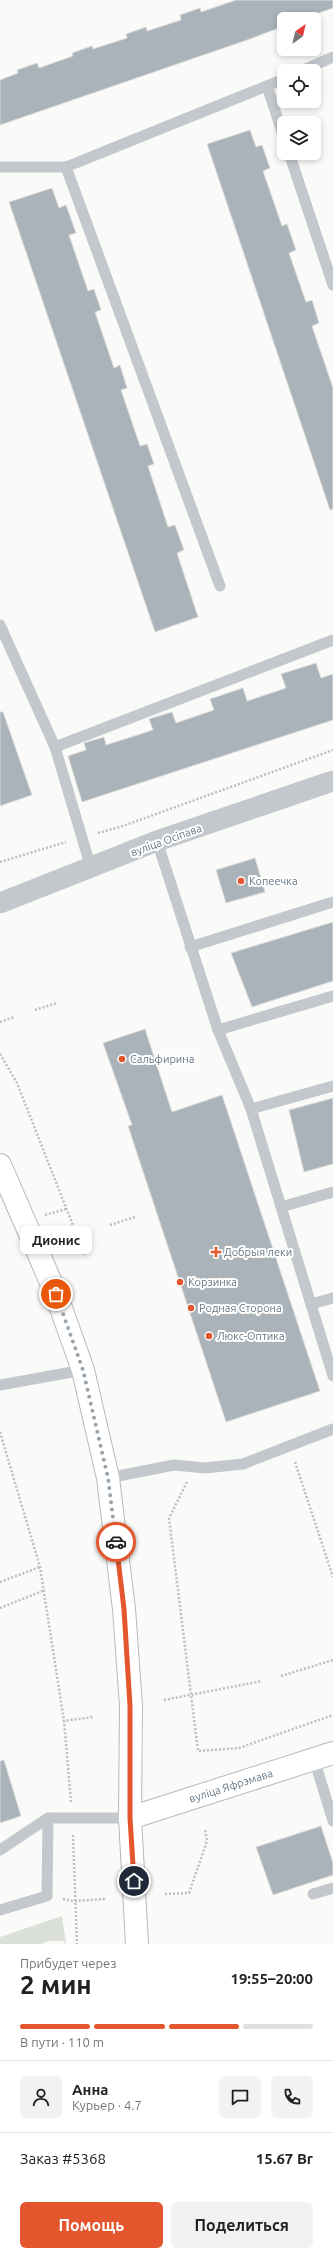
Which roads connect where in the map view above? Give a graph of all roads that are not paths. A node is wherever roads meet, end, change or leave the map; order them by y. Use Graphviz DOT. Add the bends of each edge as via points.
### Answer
graph roads {
  1 [pos="333,57"];
  2 [pos="317,64"];
  3 [pos="277,82"];
  4 [pos="267,86"];
  5 [pos="277,117"];
  6 [pos="291,160"];
  7 [pos="0,167"];
  8 [pos="66,168"];
  9 [pos="333,285"];
  10 [pos="220,586"];
  11 [pos="0,625"];
  12 [pos="333,640"];
  13 [pos="55,747"];
  14 [pos="333,781"];
  15 [pos="158,842"];
  16 [pos="91,868"];
  17 [pos="333,902"];
  18 [pos="0,903"];
  19 [pos="190,947"];
  20 [pos="333,996"];
  21 [pos="218,1030"];
  22 [pos="333,1086"];
  23 [pos="251,1109"];
  24 [pos="0,1165"];
  25 [pos="333,1192"];
  26 [pos="281,1207"];
  27 [pos="333,1298"];
  28 [pos="311,1304"];
  29 [pos="83,1370"];
  30 [pos="333,1376"];
  31 [pos="0,1385"];
  32 [pos="333,1429"];
  33 [pos="108,1478"];
  34 [pos="323,1756"];
  35 [pos="48,1818"];
  36 [pos="130,1818"];
  37 [pos="333,1821"];
  38 [pos="0,1850"];
  39 [pos="333,1888"];
  40 [pos="313,1894"];
  41 [pos="0,1910"];
  42 [pos="137,1944"];
  1 -- 2 [label="lane"];
  3 -- 4 [label="lane"];
  4 -- 5 [label="lane"];
  4 -- 8 [label="lane"];
  6 -- 9 [label="lane"];
  7 -- 8 [label="lane"];
  8 -- 10 [label="lane"];
  11 -- 13 [label="lane"];
  12 -- 13 [label="lane"];
  13 -- 16 [label="lane"];
  14 -- 15 [label="street, вуліца Осіпава"];
  15 -- 16 [label="street, вуліца Осіпава"];
  15 -- 19 [label="lane"];
  16 -- 18 [label="street, вуліца Осіпава"];
  17 -- 19 [label="lane"];
  19 -- 21 [label="lane"];
  20 -- 21 [label="lane"];
  21 -- 23 [label="lane"];
  22 -- 23 [label="lane"];
  23 -- 26 [label="lane"];
  24 -- 29 [label="main road" via="56,1294"];
  25 -- 26 [label="lane"];
  26 -- 28 [label="lane"];
  27 -- 28 [label="lane"];
  28 -- 30 [label="lane"];
  29 -- 31 [label="lane"];
  29 -- 33 [label="main road"];
  32 -- 33 [label="lane" via="243,1464 205,1468 174,1465"];
  33 -- 36 [label="main road" via="124,1609 129,1676"];
  34 -- 36 [label="main road, вуліца Яфрэмава"];
  34 -- 37 [label="lane"];
  35 -- 36 [label="lane"];
  35 -- 38 [label="lane"];
  35 -- 41 [label="lane" via="47,1896"];
  36 -- 42 [label="main road"];
  39 -- 40 [label="lane"];
}
